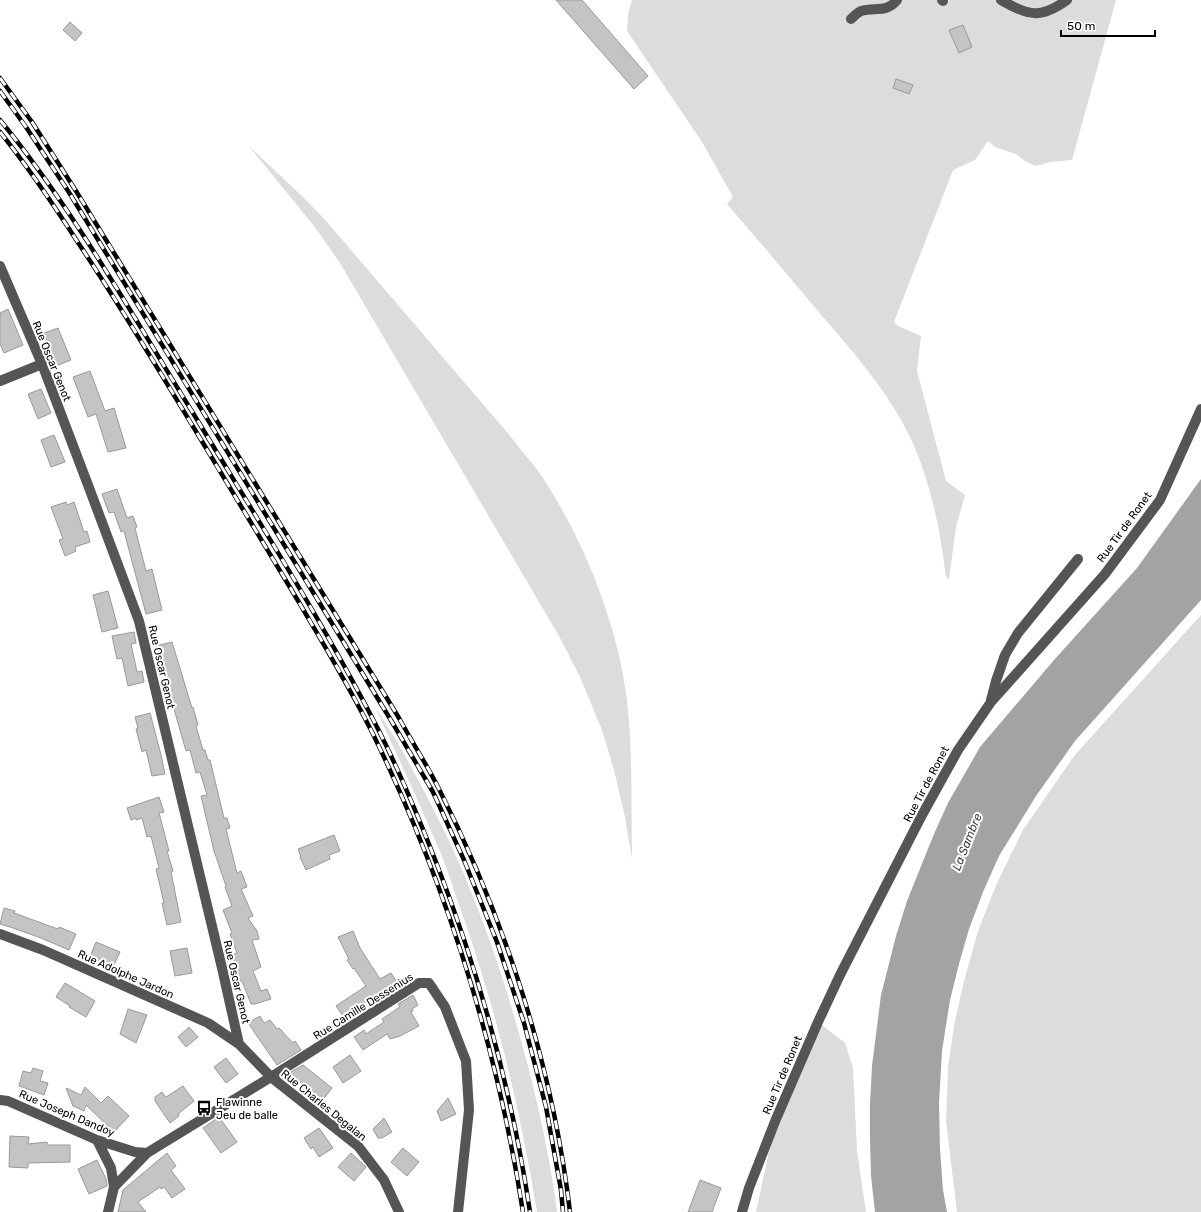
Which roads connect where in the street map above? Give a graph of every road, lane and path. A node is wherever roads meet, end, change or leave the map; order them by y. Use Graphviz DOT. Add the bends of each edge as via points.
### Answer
graph roads {
  1 [pos="897,0"];
  2 [pos="1001,0"];
  3 [pos="1067,0"];
  4 [pos="851,19"];
  5 [pos="0,266"];
  6 [pos="42,364"];
  7 [pos="0,381"];
  8 [pos="1201,409"];
  9 [pos="1078,559"];
  10 [pos="991,702"];
  11 [pos="0,934"];
  12 [pos="239,1044"];
  13 [pos="271,1077"];
  14 [pos="0,1100"];
  15 [pos="97,1140"];
  16 [pos="148,1153"];
  17 [pos="114,1187"];
  18 [pos="108,1212"];
  19 [pos="399,1212"];
  20 [pos="458,1212"];
  21 [pos="742,1212"];
  1 -- 4 [label="street" via="891,6 860,12"];
  2 -- 3 [label="street" via="1030,13 1040,14"];
  5 -- 6 [label="street, Rue Oscar Genot"];
  6 -- 7 [label="street"];
  6 -- 12 [label="street, Rue Oscar Genot" via="139,621"];
  8 -- 10 [label="street, Rue Tir de Ronet" via="1160,500 1105,574"];
  9 -- 10 [label="street" via="1018,633 1005,655"];
  10 -- 21 [label="street, Rue Tir de Ronet" via="940,781 840,975 776,1119"];
  11 -- 12 [label="street, Rue Adolphe Jardon" via="43,950 208,1023"];
  12 -- 13 [label="street"];
  13 -- 16 [label="street"];
  13 -- 19 [label="street, Rue Charles Degalan" via="358,1146 384,1180"];
  13 -- 20 [label="street, Rue Camille Dessenius" via="419,983 428,983 445,1007 466,1061 469,1110"];
  14 -- 15 [label="street, Rue Joseph Dandoy" via="8,1101"];
  15 -- 16 [label="street, Rue Joseph Dandoy" via="135,1152"];
  15 -- 17 [label="street" via="111,1168"];
  16 -- 17 [label="street"];
  17 -- 18 [label="street"];
}
